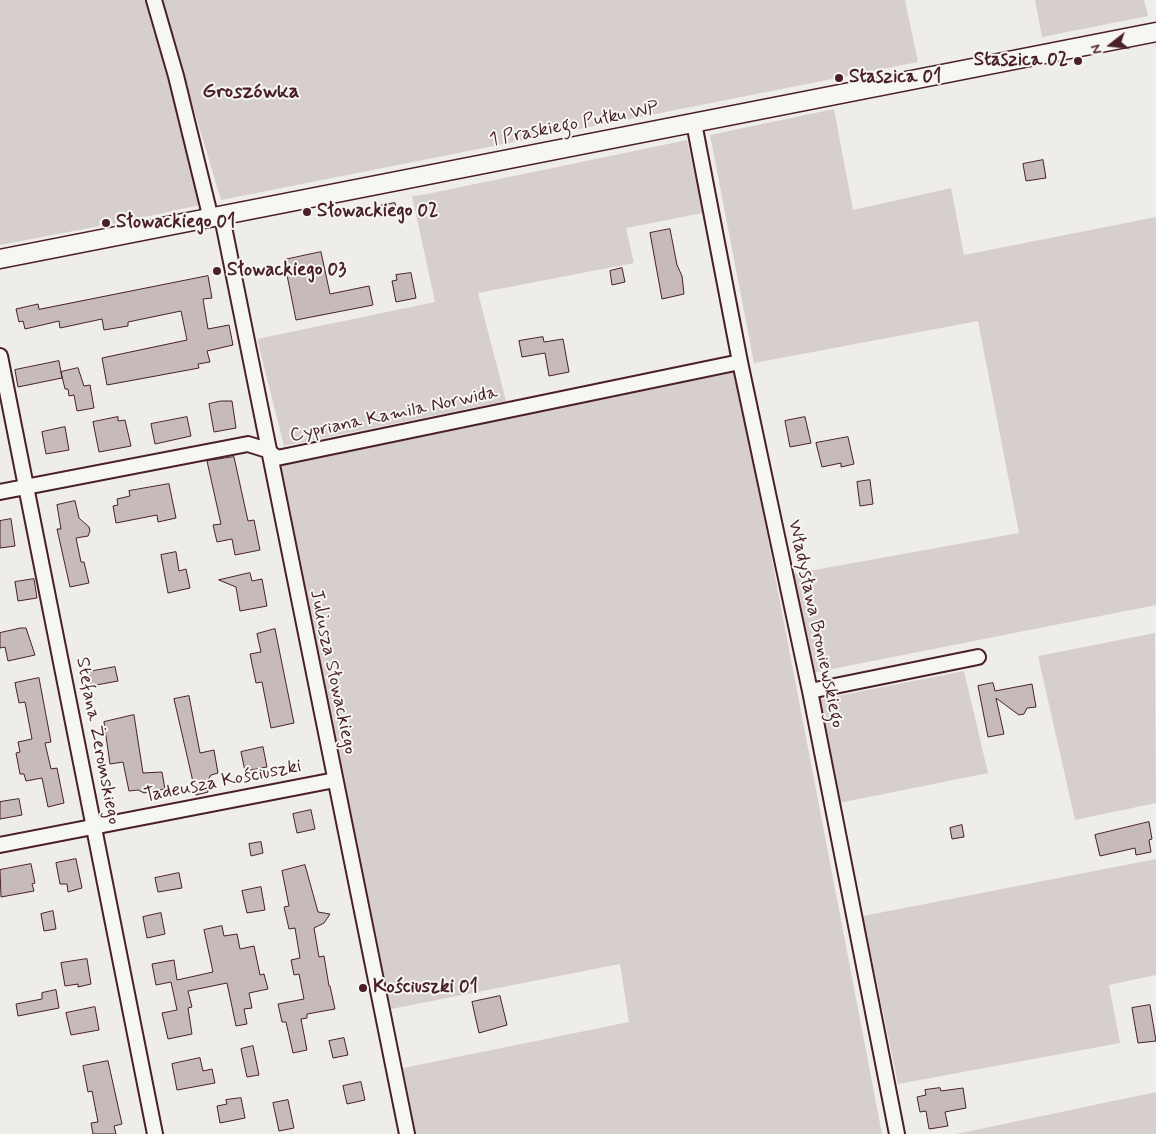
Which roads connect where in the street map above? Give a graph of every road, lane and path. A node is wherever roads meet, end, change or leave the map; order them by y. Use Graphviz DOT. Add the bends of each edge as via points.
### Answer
graph roads {
  1 [pos="154,0"];
  2 [pos="1156,32"];
  3 [pos="694,123"];
  4 [pos="216,218"];
  5 [pos="0,259"];
  6 [pos="0,356"];
  7 [pos="740,362"];
  8 [pos="267,450"];
  9 [pos="26,487"];
  10 [pos="0,492"];
  11 [pos="978,657"];
  12 [pos="810,690"];
  13 [pos="335,780"];
  14 [pos="94,826"];
  15 [pos="0,845"];
  16 [pos="155,1134"];
  17 [pos="407,1134"];
  18 [pos="897,1134"];
  1 -- 4 [label="street, Juliusza Słowackiego"];
  2 -- 3 [label="street, 1 Praskiego Pułku WP"];
  3 -- 4 [label="street, 1 Praskiego Pułku WP"];
  3 -- 7 [label="street, Władysława Broniewskiego"];
  4 -- 5 [label="street, 1 Praskiego Pułku WP"];
  4 -- 8 [label="street, Juliusza Słowackiego"];
  6 -- 9 [label="street, Stefana Żeromskiego"];
  7 -- 8 [label="street, Cypriana Kamila Norwida" via="277,458"];
  7 -- 12 [label="street, Władysława Broniewskiego"];
  8 -- 9 [label="street, Cypriana Kamila Norwida" via="248,444"];
  8 -- 13 [label="street, Juliusza Słowackiego"];
  9 -- 10 [label="street, Cypriana Kamila Norwida"];
  9 -- 14 [label="street, Stefana Żeromskiego"];
  11 -- 12 [label="street"];
  12 -- 18 [label="street, Władysława Broniewskiego"];
  13 -- 14 [label="street, Tadeusza Kościuszki"];
  13 -- 17 [label="street, Juliusza Słowackiego"];
  14 -- 15 [label="street, Tadeusza Kościuszki"];
  14 -- 16 [label="street, Stefana Żeromskiego"];
}
